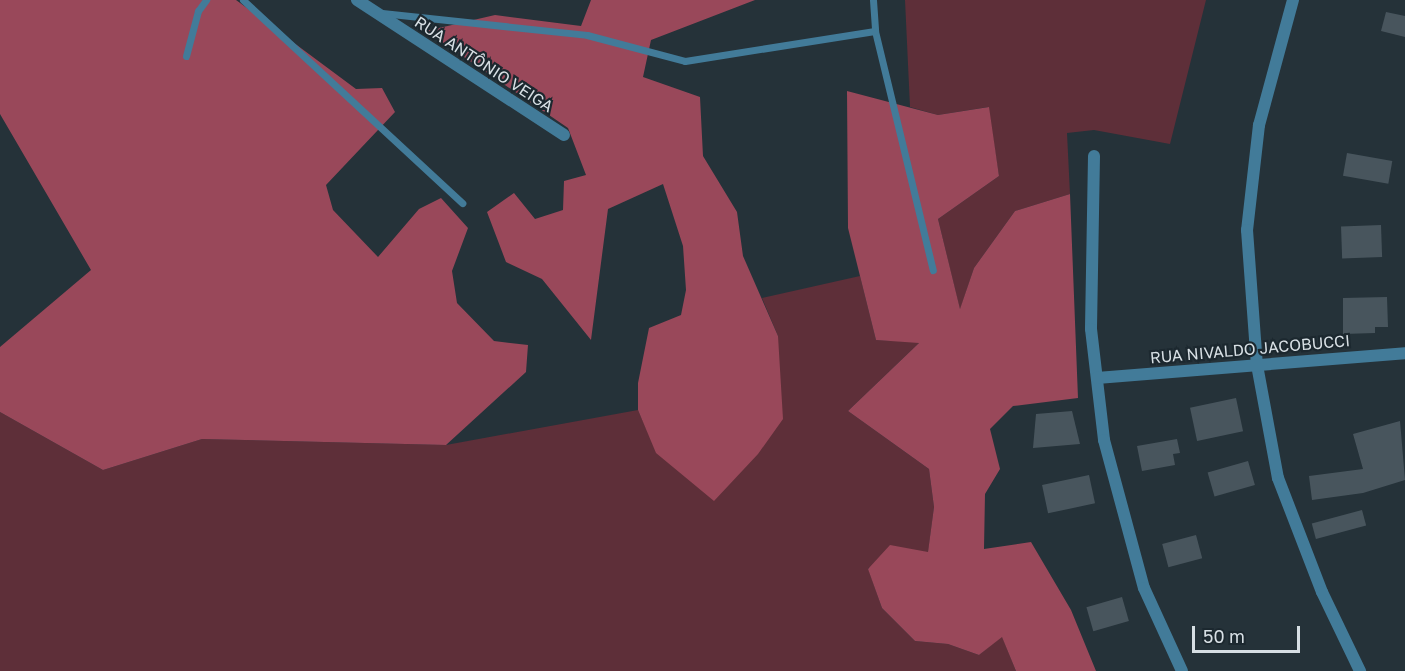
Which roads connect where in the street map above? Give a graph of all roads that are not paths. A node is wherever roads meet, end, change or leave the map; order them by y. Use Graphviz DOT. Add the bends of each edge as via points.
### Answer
graph roads {
  1 [pos="206,0"];
  2 [pos="243,0"];
  3 [pos="357,0"];
  4 [pos="873,0"];
  5 [pos="1293,0"];
  6 [pos="373,12"];
  7 [pos="875,31"];
  8 [pos="186,56"];
  9 [pos="564,135"];
  10 [pos="1094,156"];
  11 [pos="462,204"];
  12 [pos="933,270"];
  13 [pos="1405,353"];
  14 [pos="1257,365"];
  15 [pos="1097,378"];
  16 [pos="1182,671"];
  17 [pos="1360,671"];
  1 -- 8 [label="lane" via="198,11"];
  2 -- 11 [label="lane"];
  3 -- 6 [label="street, RUA ANTÔNIO VEIGA"];
  4 -- 7 [label="lane"];
  5 -- 14 [label="street" via="1259,125 1247,230"];
  6 -- 7 [label="lane" via="588,35 685,61"];
  6 -- 9 [label="street, RUA ANTÔNIO VEIGA"];
  7 -- 12 [label="lane"];
  10 -- 15 [label="street" via="1091,329"];
  13 -- 14 [label="street, RUA NIVALDO JACOBUCCI"];
  14 -- 15 [label="street, RUA NIVALDO JACOBUCCI"];
  14 -- 17 [label="street" via="1278,478 1322,592"];
  15 -- 16 [label="street" via="1104,440 1144,588"];
}
